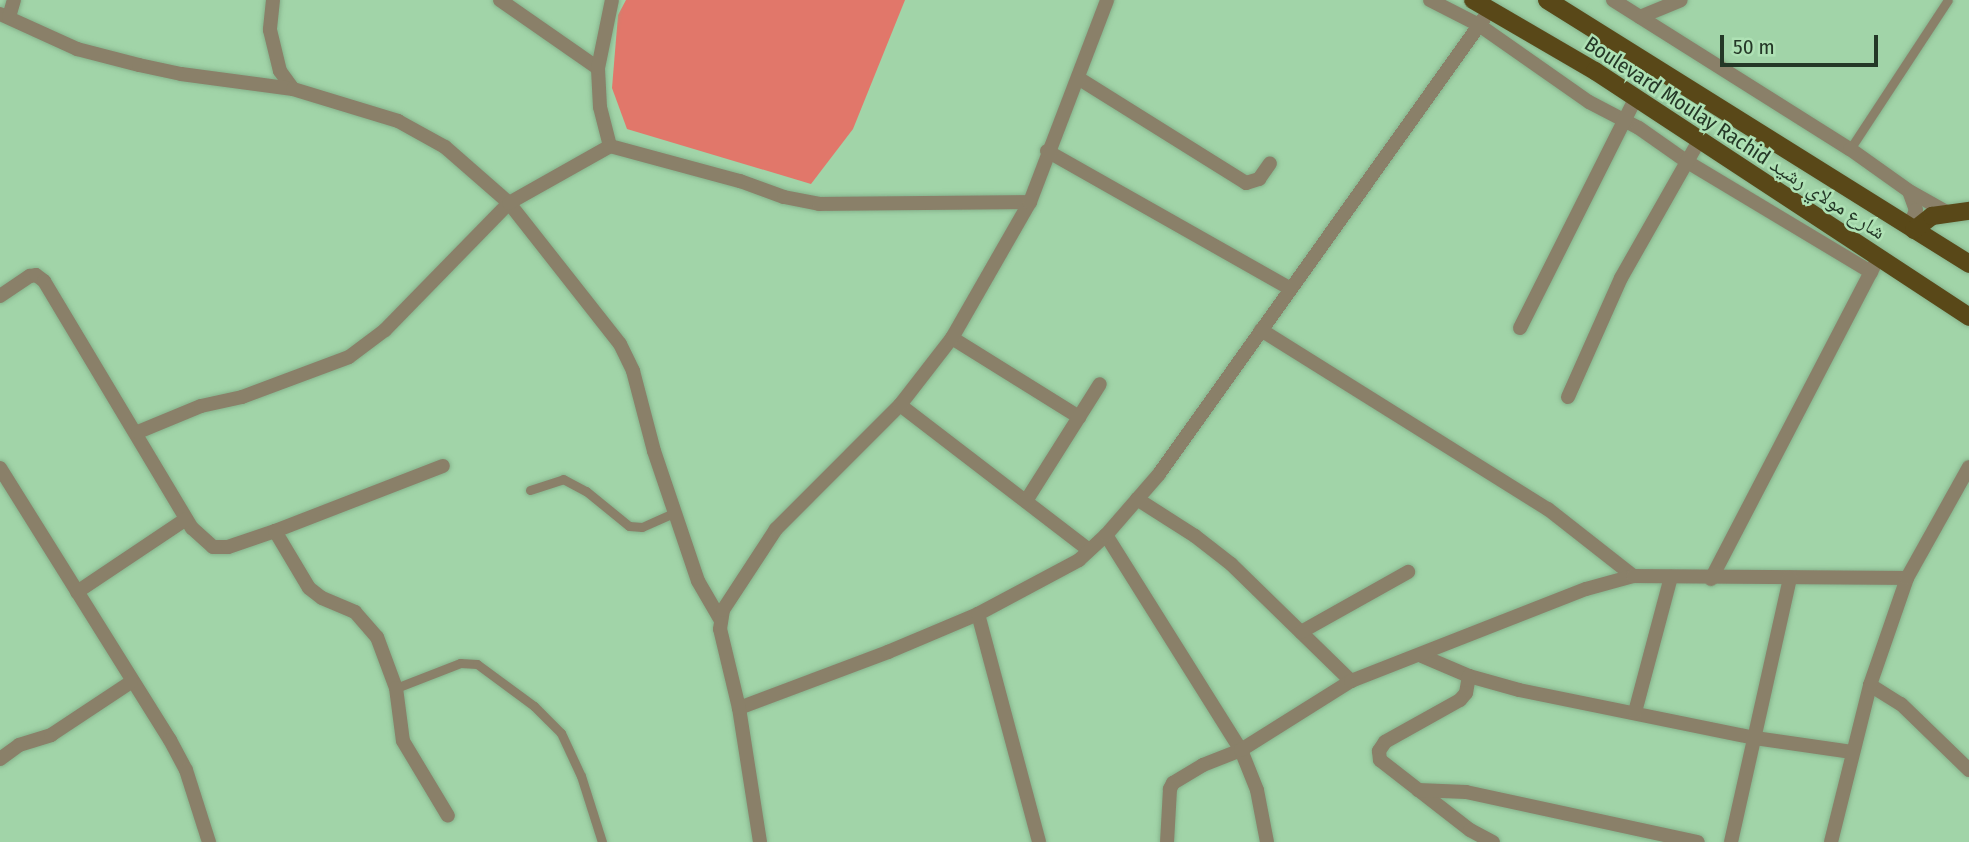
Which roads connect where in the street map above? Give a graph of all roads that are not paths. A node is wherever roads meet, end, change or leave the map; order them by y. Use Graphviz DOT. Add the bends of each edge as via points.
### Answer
graph roads {
  1 [pos="14,0"];
  2 [pos="273,0"];
  3 [pos="500,0"];
  4 [pos="612,0"];
  5 [pos="1107,0"];
  6 [pos="1430,0"];
  7 [pos="1474,0"];
  8 [pos="1548,0"];
  9 [pos="1613,0"];
  10 [pos="1681,0"];
  11 [pos="1948,1"];
  12 [pos="4,16"];
  13 [pos="1485,17"];
  14 [pos="1640,17"];
  15 [pos="598,68"];
  16 [pos="1078,78"];
  17 [pos="293,89"];
  18 [pos="1636,97"];
  19 [pos="1623,118"];
  20 [pos="1700,139"];
  21 [pos="610,146"];
  22 [pos="1850,149"];
  23 [pos="1047,151"];
  24 [pos="1686,161"];
  25 [pos="1270,163"];
  26 [pos="1909,191"];
  27 [pos="1030,202"];
  28 [pos="509,203"];
  29 [pos="1969,211"];
  30 [pos="1950,214"];
  31 [pos="1911,229"];
  32 [pos="1969,264"];
  33 [pos="1875,265"];
  34 [pos="1291,289"];
  35 [pos="0,296"];
  36 [pos="1969,317"];
  37 [pos="1520,328"];
  38 [pos="1261,330"];
  39 [pos="951,338"];
  40 [pos="1100,384"];
  41 [pos="1568,397"];
  42 [pos="900,405"];
  43 [pos="1079,417"];
  44 [pos="138,432"];
  45 [pos="443,466"];
  46 [pos="1969,467"];
  47 [pos="0,468"];
  48 [pos="530,491"];
  49 [pos="1137,499"];
  50 [pos="1026,501"];
  51 [pos="675,512"];
  52 [pos="186,519"];
  53 [pos="275,531"];
  54 [pos="1105,535"];
  55 [pos="1089,550"];
  56 [pos="1408,572"];
  57 [pos="1633,576"];
  58 [pos="1671,577"];
  59 [pos="1790,578"];
  60 [pos="1907,578"];
  61 [pos="1711,579"];
  62 [pos="78,592"];
  63 [pos="978,614"];
  64 [pos="720,619"];
  65 [pos="1301,632"];
  66 [pos="1422,656"];
  67 [pos="1469,676"];
  68 [pos="1351,681"];
  69 [pos="131,682"];
  70 [pos="1870,685"];
  71 [pos="396,688"];
  72 [pos="740,708"];
  73 [pos="1635,712"];
  74 [pos="1755,738"];
  75 [pos="1241,750"];
  76 [pos="1852,752"];
  77 [pos="0,759"];
  78 [pos="1969,770"];
  79 [pos="1418,790"];
  80 [pos="448,816"];
  81 [pos="209,842"];
  82 [pos="601,842"];
  83 [pos="760,842"];
  84 [pos="1039,842"];
  85 [pos="1167,842"];
  86 [pos="1267,842"];
  87 [pos="1493,842"];
  88 [pos="1698,842"];
  89 [pos="1731,842"];
  90 [pos="1830,842"];
  1 -- 12 [label="street"];
  2 -- 17 [label="street" via="271,30 280,71"];
  3 -- 15 [label="street"];
  4 -- 15 [label="street"];
  5 -- 16 [label="street"];
  6 -- 13 [label="street"];
  7 -- 13 [label="main road, Boulevard Moulay Rachid شارع مولاي رشيد"];
  8 -- 31 [label="main road, Boulevard Moulay Rachid شارع مولاي رشيد"];
  9 -- 14 [label="street"];
  10 -- 14 [label="street"];
  11 -- 22 [label="lane"];
  12 -- 17 [label="street" via="77,49 139,65"];
  13 -- 18 [label="main road, Boulevard Moulay Rachid شارع مولاي رشيد"];
  13 -- 19 [label="street" via="1589,102"];
  13 -- 34 [label="street"];
  14 -- 22 [label="street"];
  15 -- 21 [label="street" via="600,107"];
  16 -- 23 [label="street"];
  16 -- 25 [label="street" via="1246,183 1259,178"];
  17 -- 28 [label="street" via="398,121 445,148"];
  18 -- 19 [label="street"];
  18 -- 20 [label="main road, Boulevard Moulay Rachid شارع مولاي رشيد"];
  19 -- 24 [label="street"];
  19 -- 37 [label="street"];
  20 -- 24 [label="street"];
  20 -- 33 [label="main road, Boulevard Moulay Rachid شارع مولاي رشيد"];
  21 -- 27 [label="street" via="819,204"];
  21 -- 28 [label="street"];
  22 -- 26 [label="street"];
  23 -- 27 [label="street"];
  23 -- 34 [label="street"];
  24 -- 33 [label="street"];
  24 -- 41 [label="street" via="1621,278"];
  26 -- 30 [label="street"];
  26 -- 31 [label="street" via="1916,210"];
  27 -- 39 [label="street"];
  28 -- 44 [label="street" via="385,330 349,357"];
  28 -- 51 [label="street" via="621,344"];
  29 -- 30 [label="main road"];
  30 -- 31 [label="main road" via="1925,219"];
  31 -- 32 [label="main road, Boulevard Moulay Rachid شارع مولاي رشيد"];
  33 -- 36 [label="main road, Boulevard Moulay Rachid شارع مولاي رشيد"];
  33 -- 61 [label="street"];
  34 -- 38 [label="street"];
  35 -- 44 [label="street" via="30,276 41,278"];
  38 -- 49 [label="street"];
  38 -- 57 [label="street" via="1548,509"];
  39 -- 42 [label="street"];
  39 -- 43 [label="street"];
  40 -- 43 [label="street"];
  42 -- 50 [label="street"];
  42 -- 64 [label="street" via="776,529"];
  43 -- 50 [label="street"];
  44 -- 52 [label="street"];
  45 -- 53 [label="street"];
  46 -- 60 [label="street"];
  47 -- 62 [label="street"];
  48 -- 51 [label="lane" via="563,479 586,491 629,526 642,527"];
  49 -- 54 [label="street"];
  49 -- 65 [label="street" via="1231,564"];
  50 -- 55 [label="street"];
  51 -- 64 [label="street" via="698,581"];
  52 -- 53 [label="street" via="202,539 217,548"];
  52 -- 62 [label="street"];
  53 -- 71 [label="street" via="304,582 316,594 355,612 373,630"];
  54 -- 55 [label="street"];
  54 -- 75 [label="street"];
  55 -- 63 [label="street" via="1028,590"];
  56 -- 65 [label="street"];
  57 -- 58 [label="street"];
  57 -- 66 [label="street" via="1586,589"];
  58 -- 61 [label="street"];
  58 -- 73 [label="street"];
  59 -- 60 [label="street"];
  59 -- 61 [label="street"];
  59 -- 74 [label="street"];
  60 -- 70 [label="street"];
  62 -- 69 [label="street"];
  63 -- 72 [label="street"];
  63 -- 84 [label="street"];
  64 -- 72 [label="street"];
  65 -- 68 [label="street"];
  66 -- 67 [label="street"];
  66 -- 68 [label="street"];
  67 -- 73 [label="street"];
  67 -- 79 [label="street" via="1460,700 1385,742 1379,751 1380,760"];
  68 -- 75 [label="street"];
  69 -- 77 [label="street" via="51,735 19,745"];
  69 -- 81 [label="street" via="186,770"];
  70 -- 76 [label="street"];
  70 -- 78 [label="street" via="1901,704"];
  71 -- 80 [label="street" via="403,741"];
  71 -- 82 [label="lane" via="460,663 477,664 534,706 561,733 581,776"];
  72 -- 83 [label="street"];
  73 -- 74 [label="street"];
  74 -- 76 [label="street"];
  74 -- 89 [label="street"];
  75 -- 85 [label="street" via="1173,783"];
  75 -- 86 [label="street" via="1257,790"];
  76 -- 90 [label="street"];
  79 -- 87 [label="street"];
  79 -- 88 [label="street" via="1466,792"];
}
